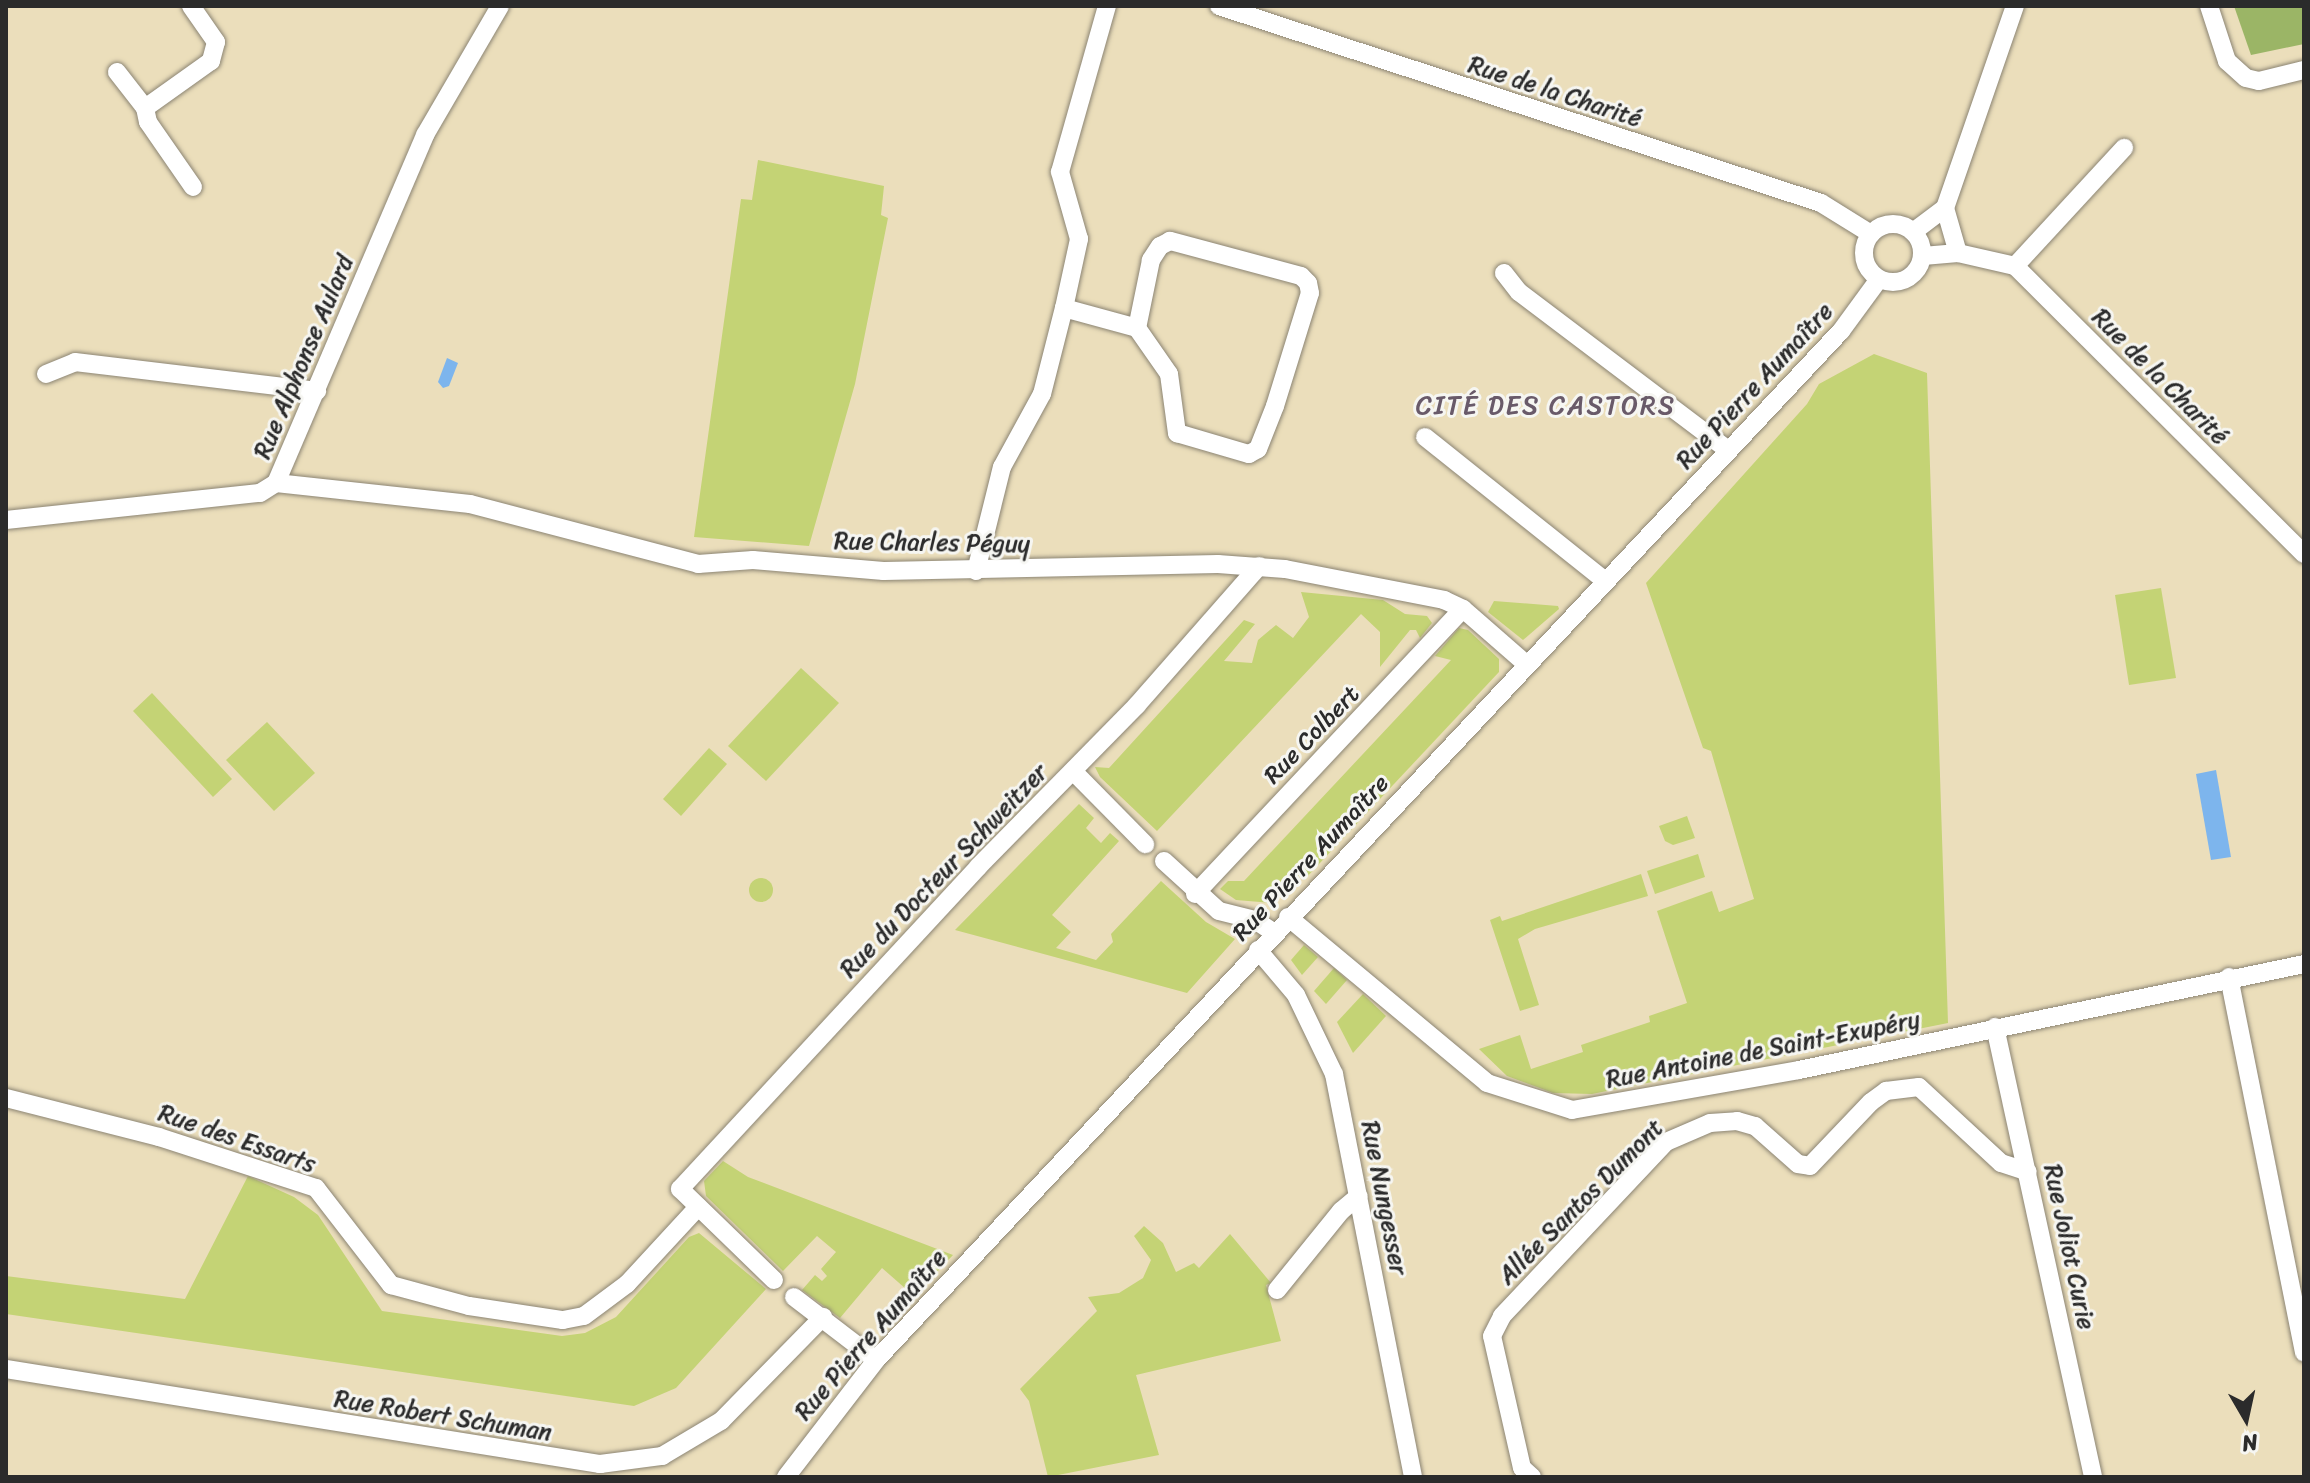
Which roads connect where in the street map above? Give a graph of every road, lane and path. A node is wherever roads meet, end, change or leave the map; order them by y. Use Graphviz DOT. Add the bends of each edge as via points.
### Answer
graph roads {
  1 [pos="191,6"];
  2 [pos="500,6"];
  3 [pos="1107,6"];
  4 [pos="1219,6"];
  5 [pos="2015,6"];
  6 [pos="2209,6"];
  7 [pos="2304,70"];
  8 [pos="117,72"];
  9 [pos="145,108"];
  10 [pos="2124,148"];
  11 [pos="193,187"];
  12 [pos="1945,208"];
  13 [pos="1913,232"];
  14 [pos="1871,234"];
  15 [pos="1958,253"];
  16 [pos="1923,256"];
  17 [pos="2015,266"];
  18 [pos="1504,273"];
  19 [pos="1879,279"];
  20 [pos="1064,308"];
  21 [pos="1137,328"];
  22 [pos="46,374"];
  23 [pos="317,391"];
  24 [pos="1425,437"];
  25 [pos="1728,450"];
  26 [pos="276,483"];
  27 [pos="6,520"];
  28 [pos="2304,554"];
  29 [pos="1259,566"];
  30 [pos="976,571"];
  31 [pos="1604,580"];
  32 [pos="1463,609"];
  33 [pos="1525,663"];
  34 [pos="1073,771"];
  35 [pos="1145,844"];
  36 [pos="1164,861"];
  37 [pos="1195,894"];
  38 [pos="1288,917"];
  39 [pos="1273,932"];
  40 [pos="1258,950"];
  41 [pos="2304,964"];
  42 [pos="2229,977"];
  43 [pos="1995,1027"];
  44 [pos="6,1098"];
  45 [pos="2028,1172"];
  46 [pos="1359,1196"];
  47 [pos="698,1207"];
  48 [pos="774,1280"];
  49 [pos="1277,1290"];
  50 [pos="794,1297"];
  51 [pos="823,1317"];
  52 [pos="2304,1353"];
  53 [pos="876,1360"];
  54 [pos="6,1369"];
  55 [pos="786,1477"];
  56 [pos="1413,1477"];
  57 [pos="1532,1477"];
  58 [pos="2093,1477"];
  1 -- 9 [label="street" via="216,42 211,61"];
  2 -- 23 [label="street, Rue Alphonse Aulard" via="425,135"];
  3 -- 20 [label="street" via="1060,172 1079,239"];
  4 -- 14 [label="street, Rue de la Charité" via="1821,203"];
  5 -- 12 [label="street"];
  6 -- 7 [label="street" via="2227,61 2246,78 2259,81"];
  8 -- 9 [label="street"];
  9 -- 11 [label="street" via="148,122"];
  10 -- 17 [label="street"];
  12 -- 13 [label="street"];
  12 -- 15 [label="street"];
  13 -- 14 [label="street" via="1896,224"];
  13 -- 16 [label="street"];
  14 -- 19 [label="street" via="1864,259"];
  15 -- 16 [label="street"];
  15 -- 17 [label="street"];
  16 -- 19 [label="street" via="1911,277 1895,283"];
  17 -- 28 [label="street, Rue de la Charité"];
  18 -- 25 [label="street" via="1519,292"];
  19 -- 25 [label="street, Rue Pierre Aumaître" via="1841,331"];
  20 -- 21 [label="street"];
  20 -- 30 [label="street" via="1042,394 1002,467"];
  21 -- 21 [label="street" via="1169,374 1177,433 1249,454 1258,449 1275,406 1310,293 1308,283 1301,276 1170,241 1151,260"];
  22 -- 23 [label="street" via="75,362"];
  23 -- 26 [label="street, Rue Alphonse Aulard"];
  24 -- 31 [label="street"];
  25 -- 31 [label="street, Rue Pierre Aumaître"];
  26 -- 27 [label="street, Rue Alphonse Aulard" via="260,493"];
  26 -- 30 [label="street, Rue Charles Péguy" via="470,504 686,563 753,560 884,571"];
  29 -- 30 [label="street, Rue Charles Péguy"];
  29 -- 32 [label="street, Rue Charles Péguy" via="1420,594"];
  29 -- 34 [label="street, Rue du Docteur Schweitzer" via="1242,592"];
  31 -- 33 [label="street, Rue Pierre Aumaître"];
  32 -- 33 [label="street, Rue Charles Péguy"];
  32 -- 37 [label="street, Rue Colbert"];
  33 -- 38 [label="street, Rue Pierre Aumaître"];
  34 -- 35 [label="street"];
  34 -- 47 [label="street, Rue du Docteur Schweitzer" via="680,1189"];
  36 -- 37 [label="street"];
  37 -- 39 [label="street" via="1219,911 1255,920"];
  38 -- 39 [label="street, Rue Pierre Aumaître"];
  38 -- 43 [label="street, Rue Antoine de Saint-Exupéry" via="1487,1083 1558,1108 1611,1106"];
  39 -- 40 [label="street, Rue Pierre Aumaître"];
  40 -- 46 [label="street, Rue Nungesser" via="1296,995 1325,1048"];
  40 -- 53 [label="street, Rue Pierre Aumaître"];
  41 -- 42 [label="street, Rue Antoine de Saint-Exupéry"];
  42 -- 43 [label="street, Rue Antoine de Saint-Exupéry"];
  42 -- 52 [label="street"];
  43 -- 45 [label="street, Rue Joliot Curie"];
  44 -- 47 [label="street, Rue des Essarts" via="316,1188 391,1285 469,1306 563,1320 584,1316 627,1284"];
  45 -- 57 [label="street, Allée Santos Dumont" via="2001,1163 1919,1087 1886,1091 1810,1166 1798,1164 1755,1126 1737,1121 1710,1123 1666,1142 1502,1316 1492,1336 1522,1468"];
  45 -- 58 [label="street, Rue Joliot Curie"];
  46 -- 49 [label="street"];
  46 -- 56 [label="street, Rue Nungesser"];
  47 -- 48 [label="street"];
  50 -- 51 [label="street"];
  51 -- 53 [label="street"];
  51 -- 54 [label="street, Rue Robert Schuman" via="721,1421 662,1456 600,1464"];
  53 -- 55 [label="street, Rue Pierre Aumaître"];
}
